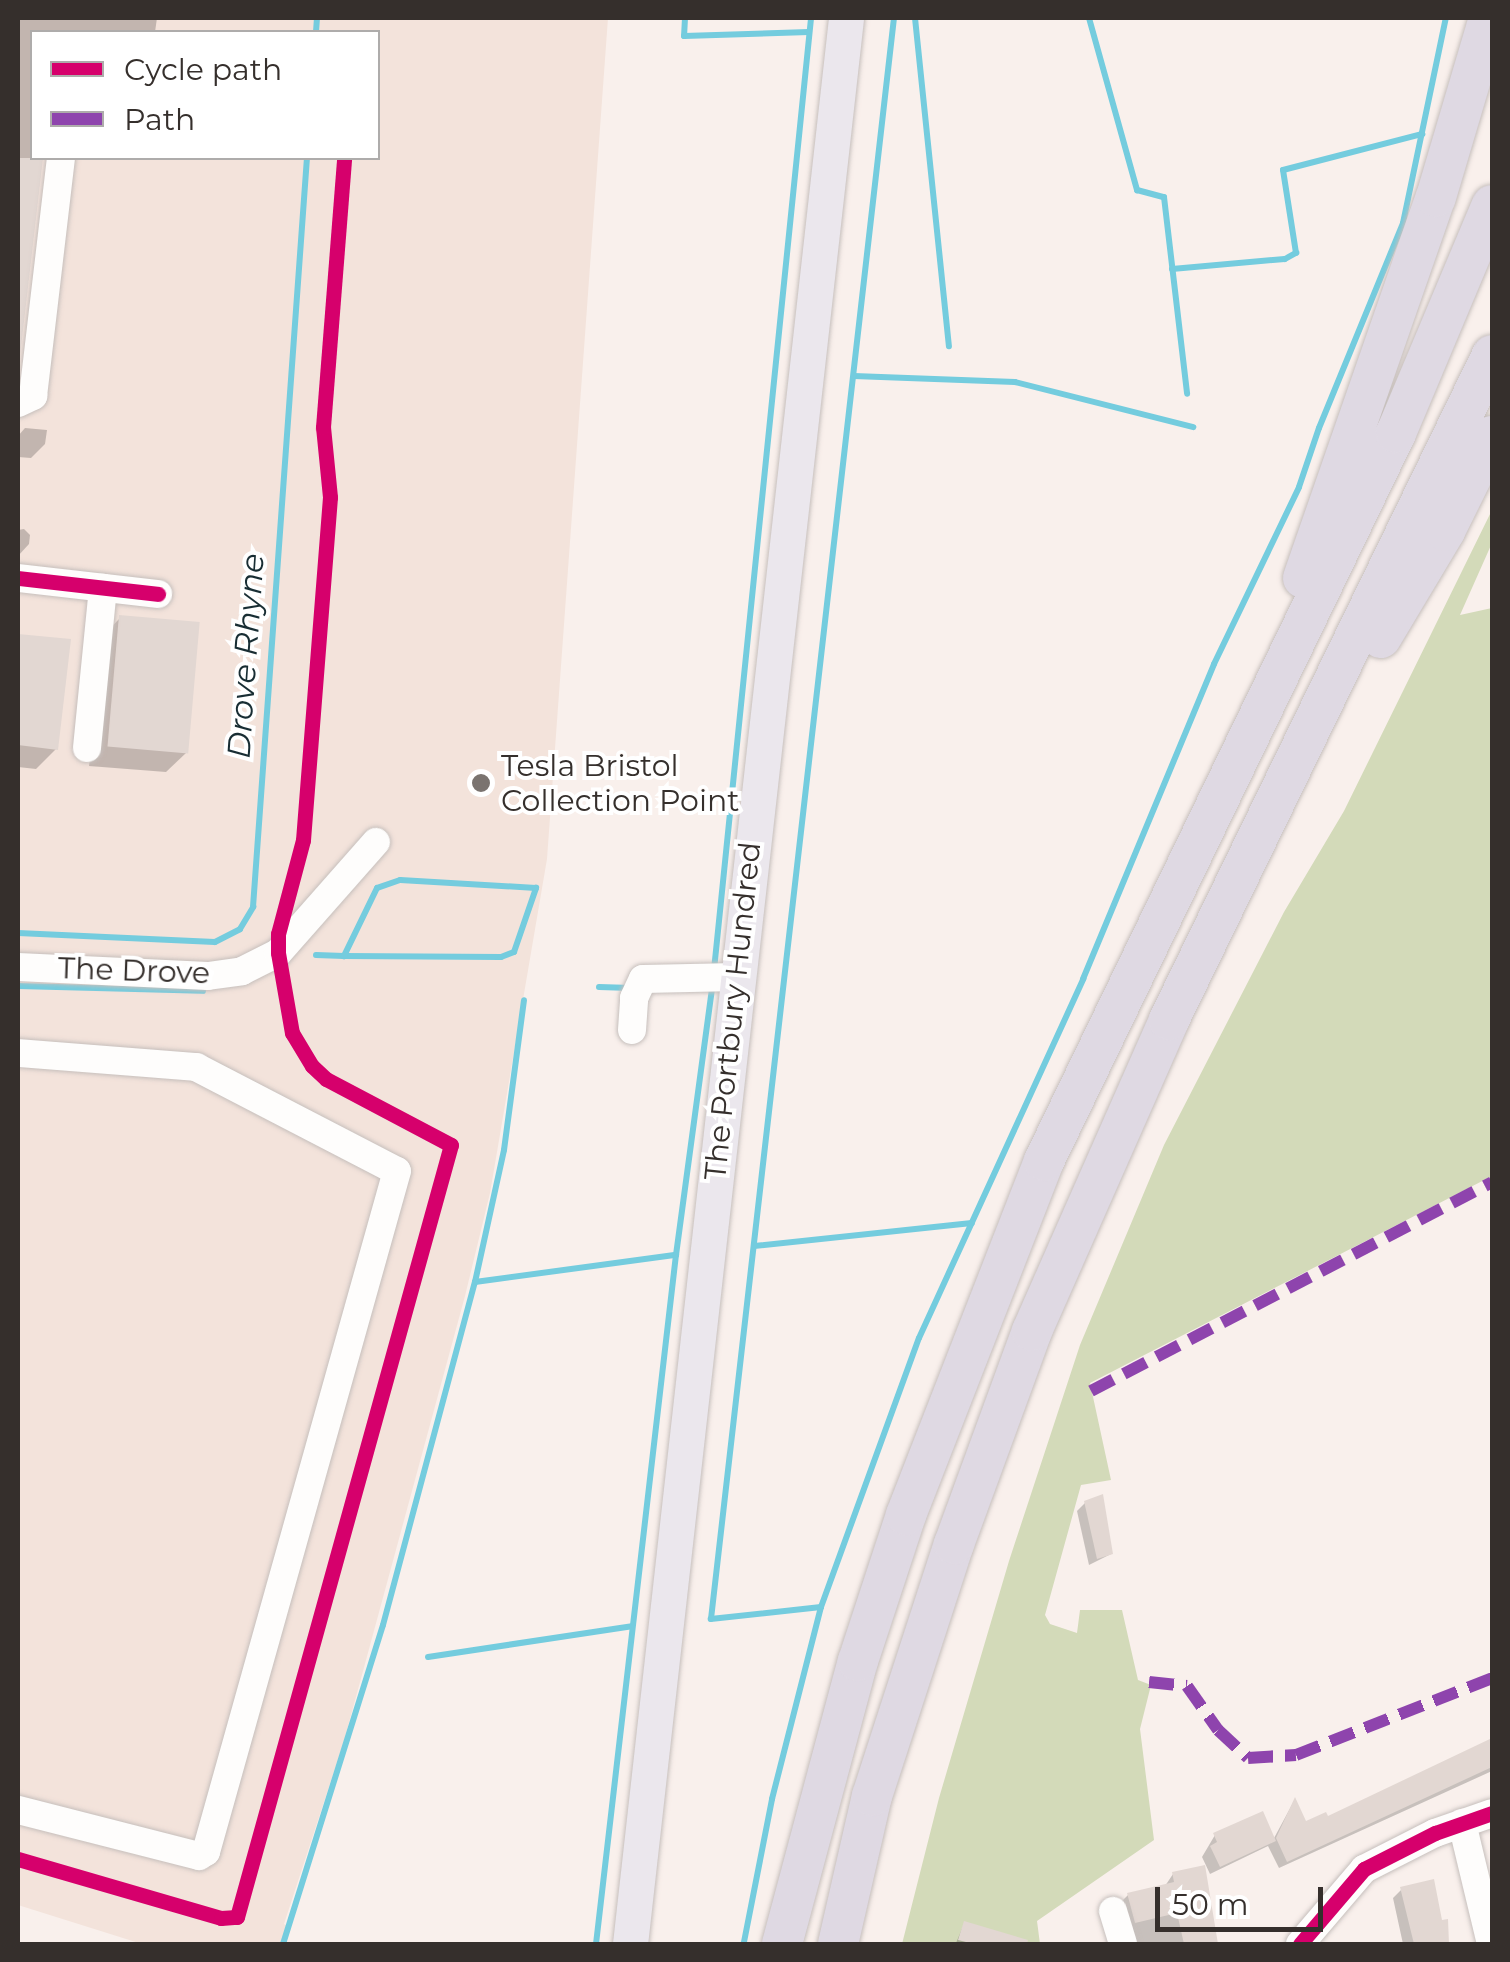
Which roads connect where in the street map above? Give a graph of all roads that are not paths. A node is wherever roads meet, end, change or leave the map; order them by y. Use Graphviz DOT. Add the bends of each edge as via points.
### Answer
graph roads {
  1 [pos="846,18"];
  2 [pos="1489,18"];
  3 [pos="61,160"];
  4 [pos="1492,204"];
  5 [pos="1492,355"];
  6 [pos="18,403"];
  7 [pos="1492,436"];
  8 [pos="18,578"];
  9 [pos="103,588"];
  10 [pos="158,594"];
  11 [pos="1272,681"];
  12 [pos="86,748"];
  13 [pos="376,842"];
  14 [pos="1238,879"];
  15 [pos="18,968"];
  16 [pos="736,977"];
  17 [pos="632,1030"];
  18 [pos="18,1053"];
  19 [pos="18,1810"];
  20 [pos="1492,1813"];
  21 [pos="1462,1823"];
  22 [pos="1113,1910"];
  23 [pos="630,1944"];
  24 [pos="782,1944"];
  25 [pos="838,1944"];
  26 [pos="1123,1944"];
  27 [pos="1300,1944"];
  28 [pos="1491,1944"];
  1 -- 16 [label="main road, The Portbury Hundred"];
  2 -- 11 [label="highway" via="1436,197 1317,530"];
  3 -- 6 [label="street" via="34,396"];
  4 -- 11 [label="highway" via="1396,433"];
  5 -- 14 [label="highway"];
  7 -- 14 [label="highway" via="1445,531"];
  8 -- 9 [label="street"];
  9 -- 10 [label="street"];
  9 -- 12 [label="street"];
  11 -- 24 [label="highway" via="1044,1161 969,1350 858,1660"];
  13 -- 15 [label="street, The Drove" via="278,953 242,971 208,976"];
  14 -- 25 [label="highway" via="1032,1331 872,1796"];
  16 -- 17 [label="street" via="643,979"];
  16 -- 23 [label="main road, The Portbury Hundred"];
  18 -- 19 [label="street" via="196,1067 396,1171 206,1852 199,1856"];
  20 -- 21 [label="street"];
  21 -- 27 [label="street" via="1364,1869"];
  21 -- 28 [label="street"];
  22 -- 26 [label="street"];
}
